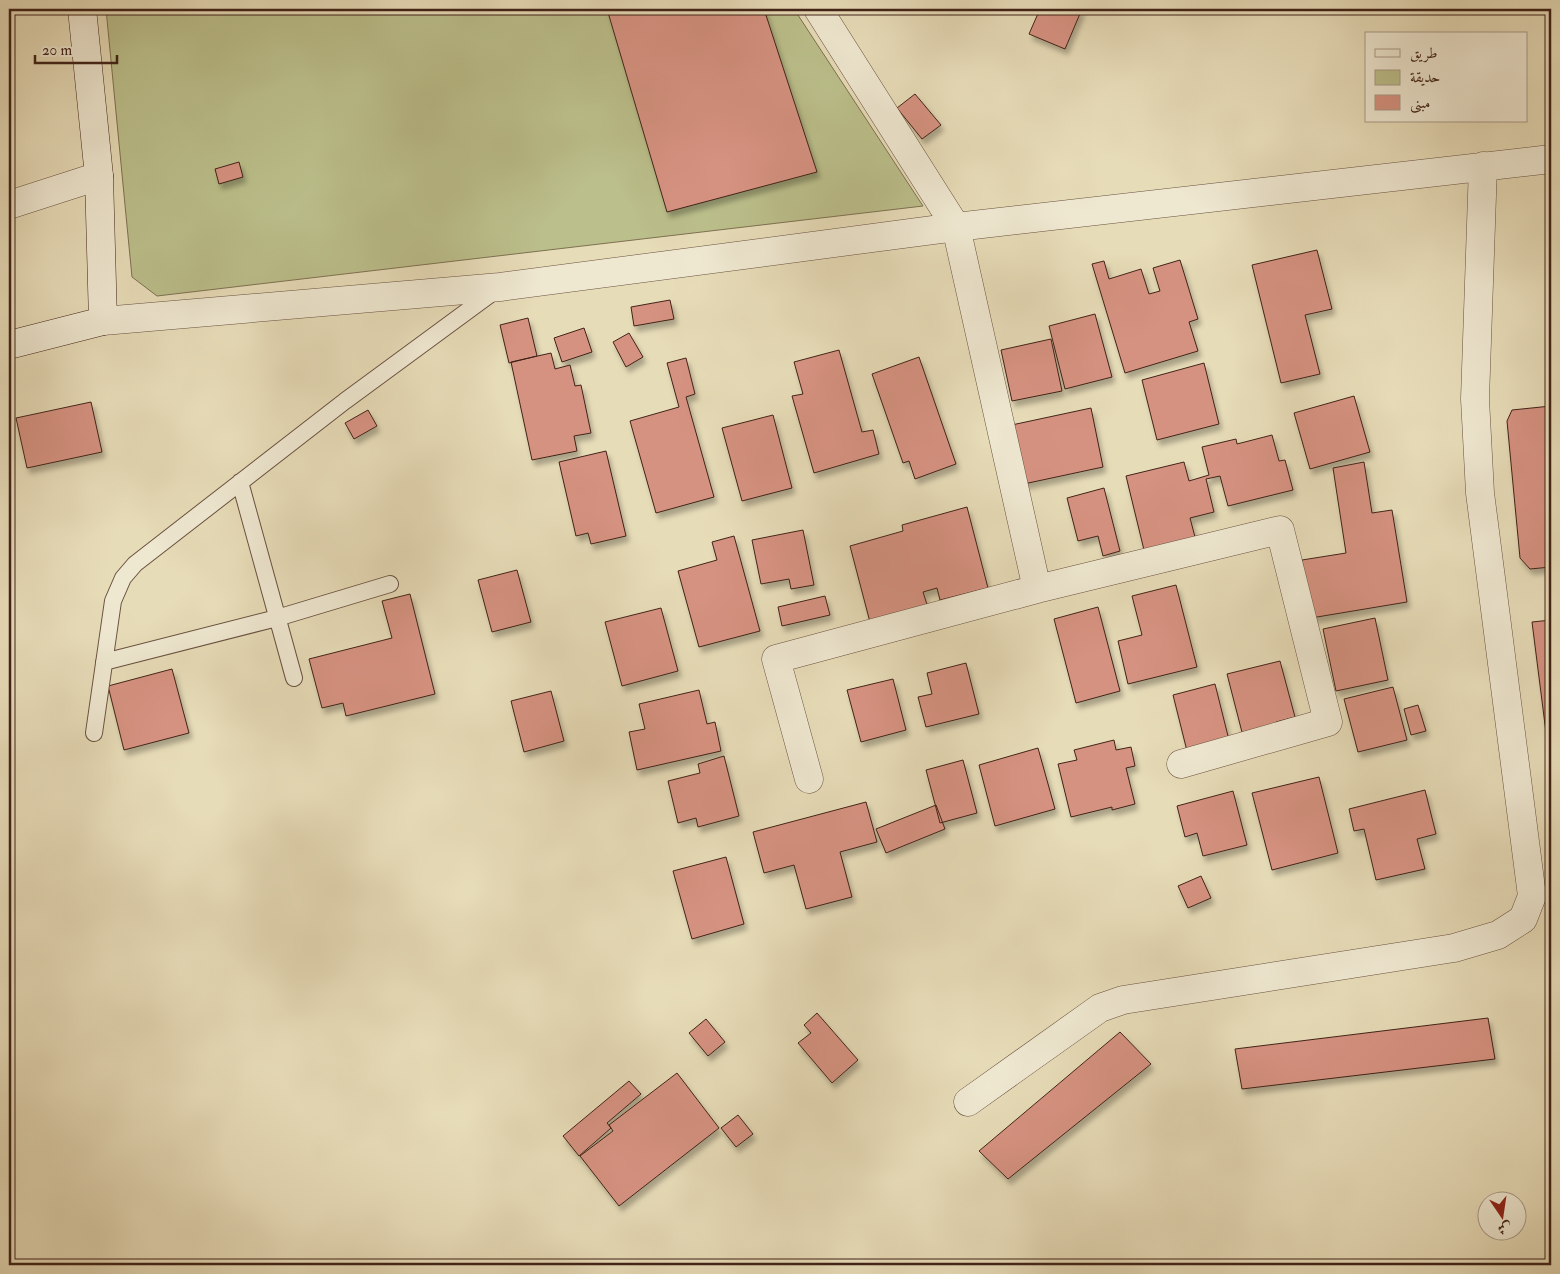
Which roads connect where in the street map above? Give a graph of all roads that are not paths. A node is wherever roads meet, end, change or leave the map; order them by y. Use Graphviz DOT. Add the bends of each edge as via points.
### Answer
graph roads {
  1 [pos="82,9"];
  2 [pos="818,9"];
  3 [pos="1551,159"];
  4 [pos="1483,166"];
  5 [pos="99,176"];
  6 [pos="9,205"];
  7 [pos="956,227"];
  8 [pos="500,287"];
  9 [pos="103,321"];
  10 [pos="9,345"];
  11 [pos="240,482"];
  12 [pos="390,584"];
  13 [pos="1037,588"];
  14 [pos="277,618"];
  15 [pos="104,662"];
  16 [pos="294,678"];
  17 [pos="94,733"];
  18 [pos="1181,764"];
  19 [pos="810,779"];
  20 [pos="968,1102"];
  1 -- 5 [label="street"];
  2 -- 7 [label="street"];
  3 -- 4 [label="street"];
  4 -- 7 [label="street"];
  4 -- 20 [label="street" via="1475,399 1480,493 1532,896 1523,919 1498,936 1454,948 1123,1000 1100,1008"];
  5 -- 6 [label="street"];
  5 -- 9 [label="street"];
  7 -- 8 [label="street"];
  7 -- 13 [label="street"];
  8 -- 9 [label="street"];
  8 -- 11 [label="lane"];
  9 -- 10 [label="street"];
  11 -- 14 [label="lane"];
  11 -- 15 [label="lane" via="135,564 123,578 113,601"];
  12 -- 14 [label="lane"];
  13 -- 18 [label="street" via="1280,530 1328,722"];
  13 -- 19 [label="street" via="776,659"];
  14 -- 15 [label="lane"];
  14 -- 16 [label="lane"];
  15 -- 17 [label="lane"];
}
